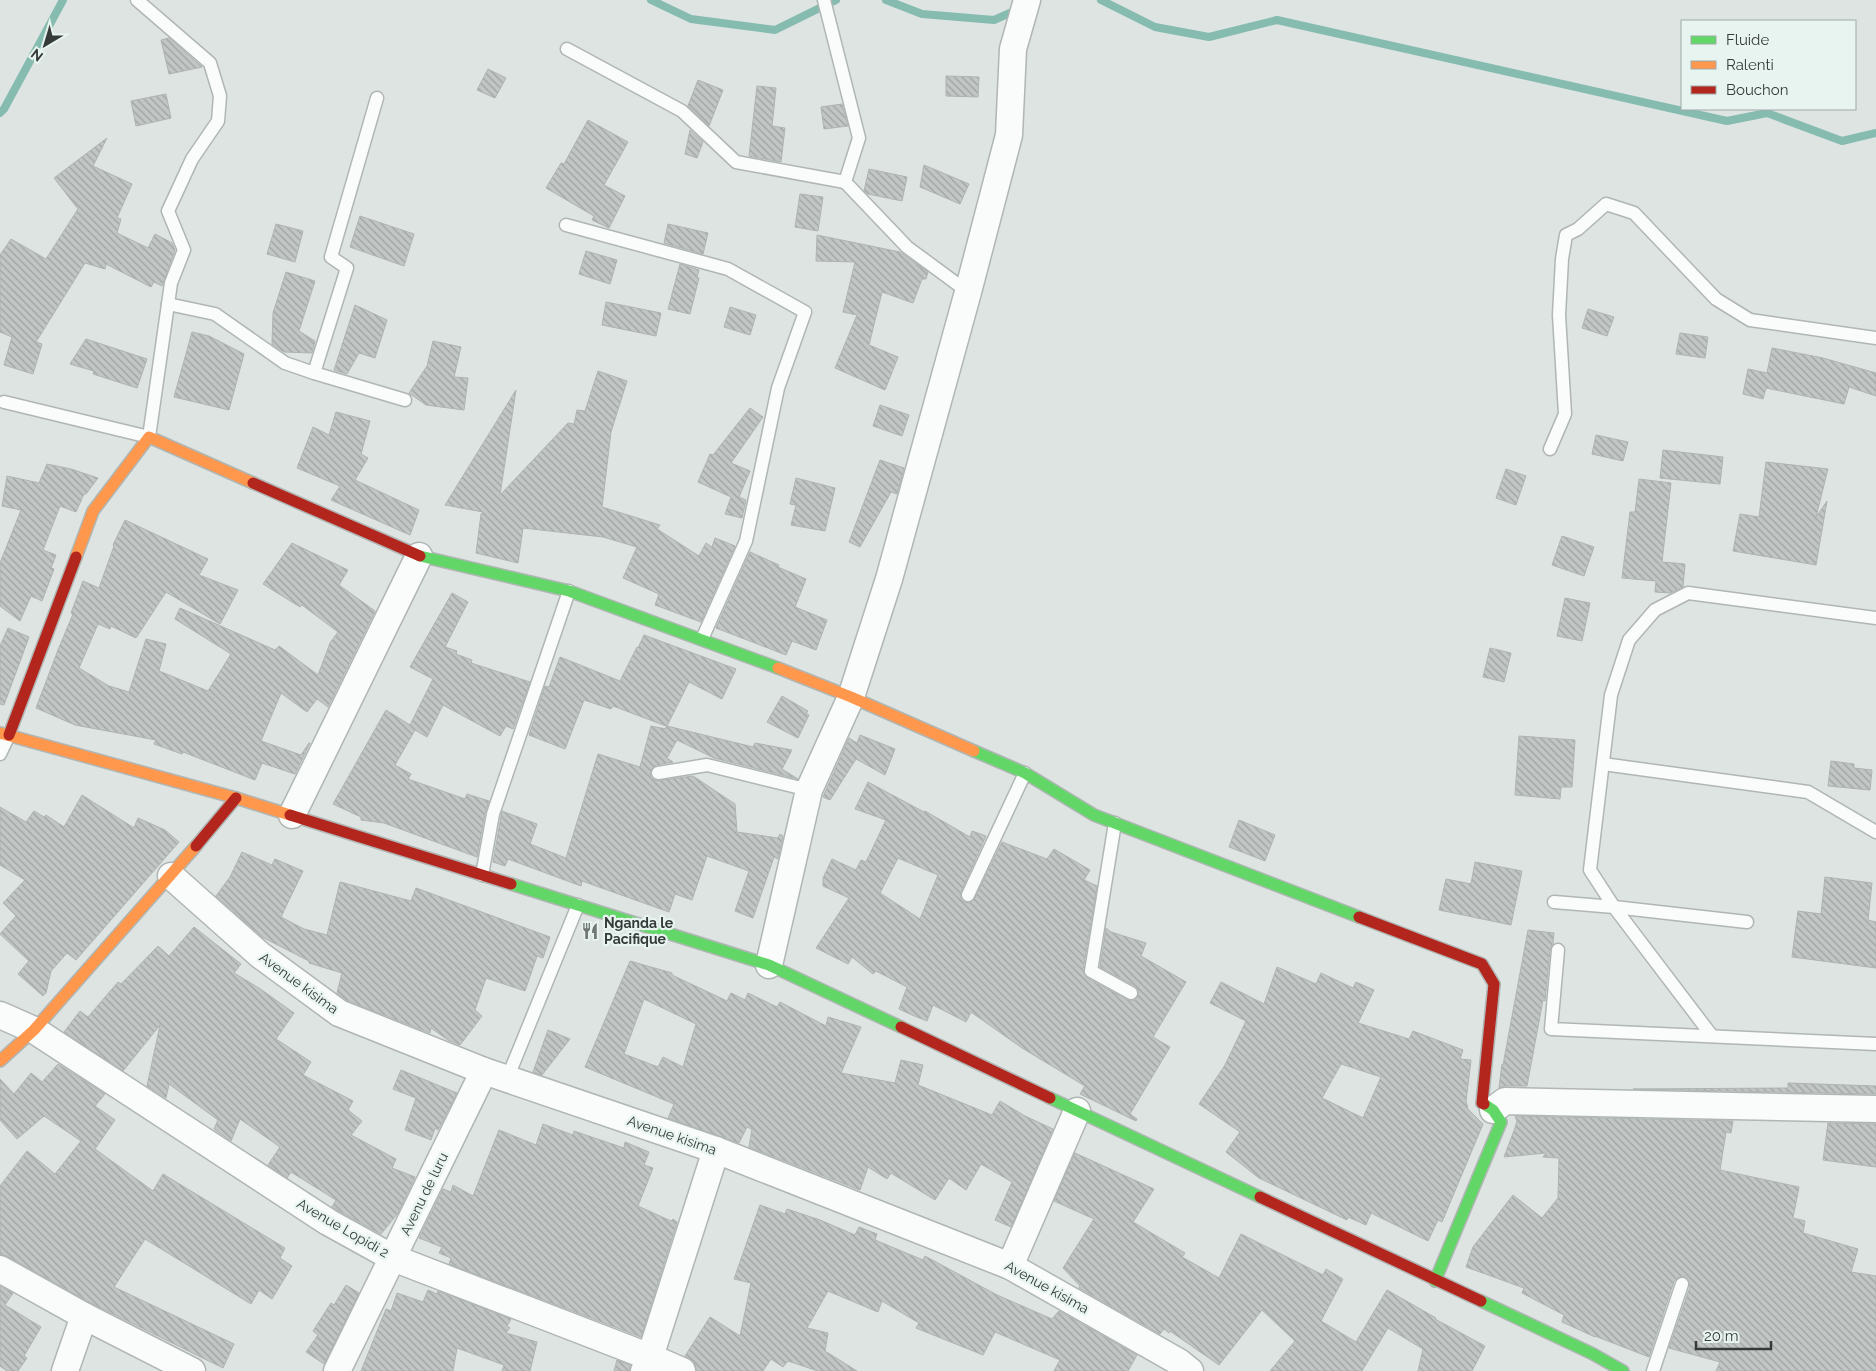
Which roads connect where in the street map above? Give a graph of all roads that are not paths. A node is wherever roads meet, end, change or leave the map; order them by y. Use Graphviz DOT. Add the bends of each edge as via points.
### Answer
graph roads {
  1 [pos="137,0"];
  2 [pos="824,0"];
  3 [pos="1027,0"];
  4 [pos="566,49"];
  5 [pos="376,98"];
  6 [pos="845,182"];
  7 [pos="566,225"];
  8 [pos="968,292"];
  9 [pos="168,304"];
  10 [pos="1876,338"];
  11 [pos="314,373"];
  12 [pos="405,400"];
  13 [pos="4,402"];
  14 [pos="149,437"];
  15 [pos="1550,449"];
  16 [pos="419,556"];
  17 [pos="569,591"];
  18 [pos="1876,618"];
  19 [pos="702,639"];
  20 [pos="850,697"];
  21 [pos="5,734"];
  22 [pos="0,754"];
  23 [pos="1603,764"];
  24 [pos="658,773"];
  25 [pos="1025,773"];
  26 [pos="809,790"];
  27 [pos="236,798"];
  28 [pos="292,815"];
  29 [pos="1116,823"];
  30 [pos="1876,832"];
  31 [pos="482,875"];
  32 [pos="171,876"];
  33 [pos="968,895"];
  34 [pos="1554,902"];
  35 [pos="578,905"];
  36 [pos="1614,907"];
  37 [pos="1747,922"];
  38 [pos="1558,950"];
  39 [pos="769,965"];
  40 [pos="1131,993"];
  41 [pos="0,1015"];
  42 [pos="34,1030"];
  43 [pos="1712,1036"];
  44 [pos="1876,1044"];
  45 [pos="0,1061"];
  46 [pos="496,1075"];
  47 [pos="1876,1109"];
  48 [pos="1493,1110"];
  49 [pos="1077,1111"];
  50 [pos="716,1150"];
  51 [pos="393,1258"];
  52 [pos="1010,1266"];
  53 [pos="0,1269"];
  54 [pos="1436,1281"];
  55 [pos="1682,1284"];
  56 [pos="84,1316"];
  57 [pos="647,1364"];
  58 [pos="65,1371"];
  59 [pos="192,1371"];
  60 [pos="337,1371"];
  61 [pos="682,1371"];
  62 [pos="1190,1371"];
  63 [pos="1624,1371"];
  64 [pos="1653,1371"];
  1 -- 9 [label="lane" via="210,63 220,96 218,121 192,159 168,210 184,250 171,282"];
  2 -- 6 [label="lane" via="859,138"];
  3 -- 8 [label="street" via="1014,49 1009,134"];
  4 -- 6 [label="lane" via="682,111 736,162"];
  5 -- 11 [label="lane" via="331,257 347,268"];
  6 -- 8 [label="lane" via="907,247"];
  7 -- 19 [label="lane" via="728,269 805,312 778,388 746,540"];
  8 -- 20 [label="street" via="889,579"];
  9 -- 11 [label="lane" via="215,314 285,363"];
  9 -- 14 [label="lane"];
  10 -- 15 [label="lane" via="1750,320 1716,298 1634,213 1606,204 1578,229 1566,235 1559,315 1565,414"];
  11 -- 12 [label="lane"];
  13 -- 14 [label="lane"];
  14 -- 16 [label="street"];
  14 -- 21 [label="street" via="93,511"];
  16 -- 17 [label="street"];
  16 -- 28 [label="street"];
  17 -- 19 [label="street"];
  17 -- 31 [label="lane" via="493,814"];
  18 -- 23 [label="lane" via="1688,593 1655,610 1629,640 1611,695"];
  19 -- 20 [label="street"];
  20 -- 25 [label="street"];
  20 -- 26 [label="street"];
  21 -- 22 [label="lane"];
  21 -- 27 [label="street"];
  23 -- 30 [label="lane" via="1808,792"];
  23 -- 36 [label="lane" via="1590,870"];
  24 -- 26 [label="lane" via="707,765"];
  25 -- 29 [label="street" via="1094,815"];
  25 -- 33 [label="lane"];
  26 -- 39 [label="street"];
  27 -- 28 [label="street"];
  27 -- 32 [label="street"];
  28 -- 31 [label="street"];
  29 -- 40 [label="lane" via="1091,971"];
  29 -- 48 [label="street" via="1482,964 1494,984 1482,1104"];
  31 -- 35 [label="street"];
  32 -- 42 [label="street"];
  32 -- 46 [label="street, Avenue kisima" via="260,955 339,1013"];
  34 -- 36 [label="lane"];
  35 -- 39 [label="street"];
  35 -- 46 [label="lane"];
  36 -- 37 [label="lane"];
  36 -- 43 [label="lane"];
  38 -- 43 [label="lane" via="1551,1029"];
  39 -- 49 [label="street"];
  41 -- 42 [label="street, Avenue Lopidi 2"];
  42 -- 45 [label="street"];
  42 -- 51 [label="street, Avenue Lopidi 2" via="328,1222"];
  43 -- 44 [label="lane"];
  46 -- 50 [label="street, Avenue kisima"];
  46 -- 51 [label="street, Avenu de luru"];
  47 -- 48 [label="street" via="1505,1101"];
  48 -- 54 [label="street" via="1501,1122"];
  49 -- 52 [label="street"];
  49 -- 54 [label="street"];
  50 -- 52 [label="street, Avenue kisima"];
  50 -- 57 [label="street"];
  51 -- 57 [label="street, Avenue Lopidi 2"];
  51 -- 60 [label="street, Avenu de luru"];
  52 -- 62 [label="street, Avenue kisima"];
  53 -- 56 [label="street"];
  54 -- 63 [label="street"];
  55 -- 64 [label="lane"];
  56 -- 58 [label="street"];
  56 -- 59 [label="street"];
  57 -- 61 [label="street, Avenue Lopidi 2"];
}
